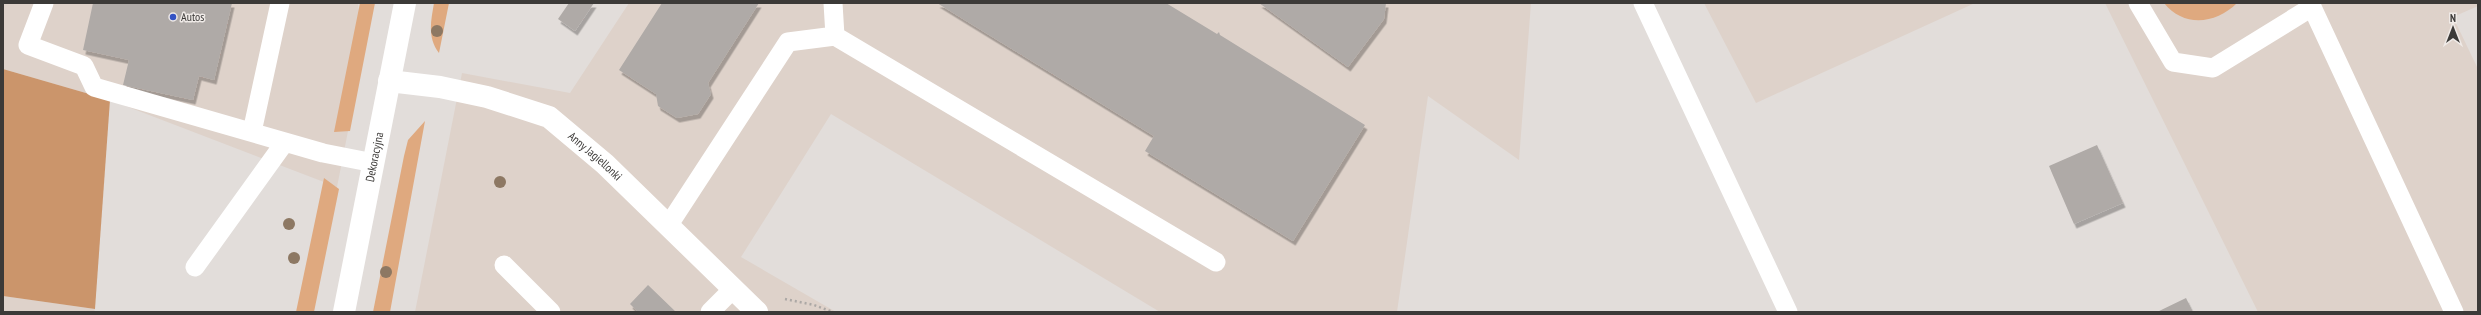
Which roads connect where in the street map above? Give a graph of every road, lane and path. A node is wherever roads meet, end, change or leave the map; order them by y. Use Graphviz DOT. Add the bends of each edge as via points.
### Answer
graph roads {
  1 [pos="44,3"];
  2 [pos="280,3"];
  3 [pos="405,3"];
  4 [pos="833,3"];
  5 [pos="1643,3"];
  6 [pos="2138,3"];
  7 [pos="2314,4"];
  8 [pos="835,36"];
  9 [pos="389,81"];
  10 [pos="252,132"];
  11 [pos="284,142"];
  12 [pos="374,163"];
  13 [pos="668,226"];
  14 [pos="1216,262"];
  15 [pos="504,266"];
  16 [pos="195,267"];
  17 [pos="733,289"];
  18 [pos="344,312"];
  19 [pos="551,312"];
  20 [pos="710,312"];
  21 [pos="757,312"];
  22 [pos="1788,312"];
  23 [pos="2454,312"];
  1 -- 10 [label="lane" via="28,45 84,66 94,86"];
  2 -- 10 [label="lane"];
  3 -- 9 [label="street, Dekoracyjna"];
  4 -- 8 [label="lane"];
  5 -- 22 [label="lane"];
  6 -- 7 [label="lane" via="2173,62 2213,68"];
  7 -- 23 [label="lane"];
  8 -- 13 [label="lane" via="788,42"];
  8 -- 14 [label="lane"];
  9 -- 12 [label="street, Dekoracyjna"];
  9 -- 13 [label="street, Anny Jagiellonki" via="440,87 487,97 549,117 605,164"];
  10 -- 11 [label="lane"];
  11 -- 12 [label="lane" via="322,153"];
  11 -- 16 [label="lane"];
  12 -- 18 [label="street, Dekoracyjna"];
  13 -- 17 [label="street, Anny Jagiellonki"];
  15 -- 19 [label="lane"];
  17 -- 20 [label="lane"];
  17 -- 21 [label="street, Anny Jagiellonki"];
}
